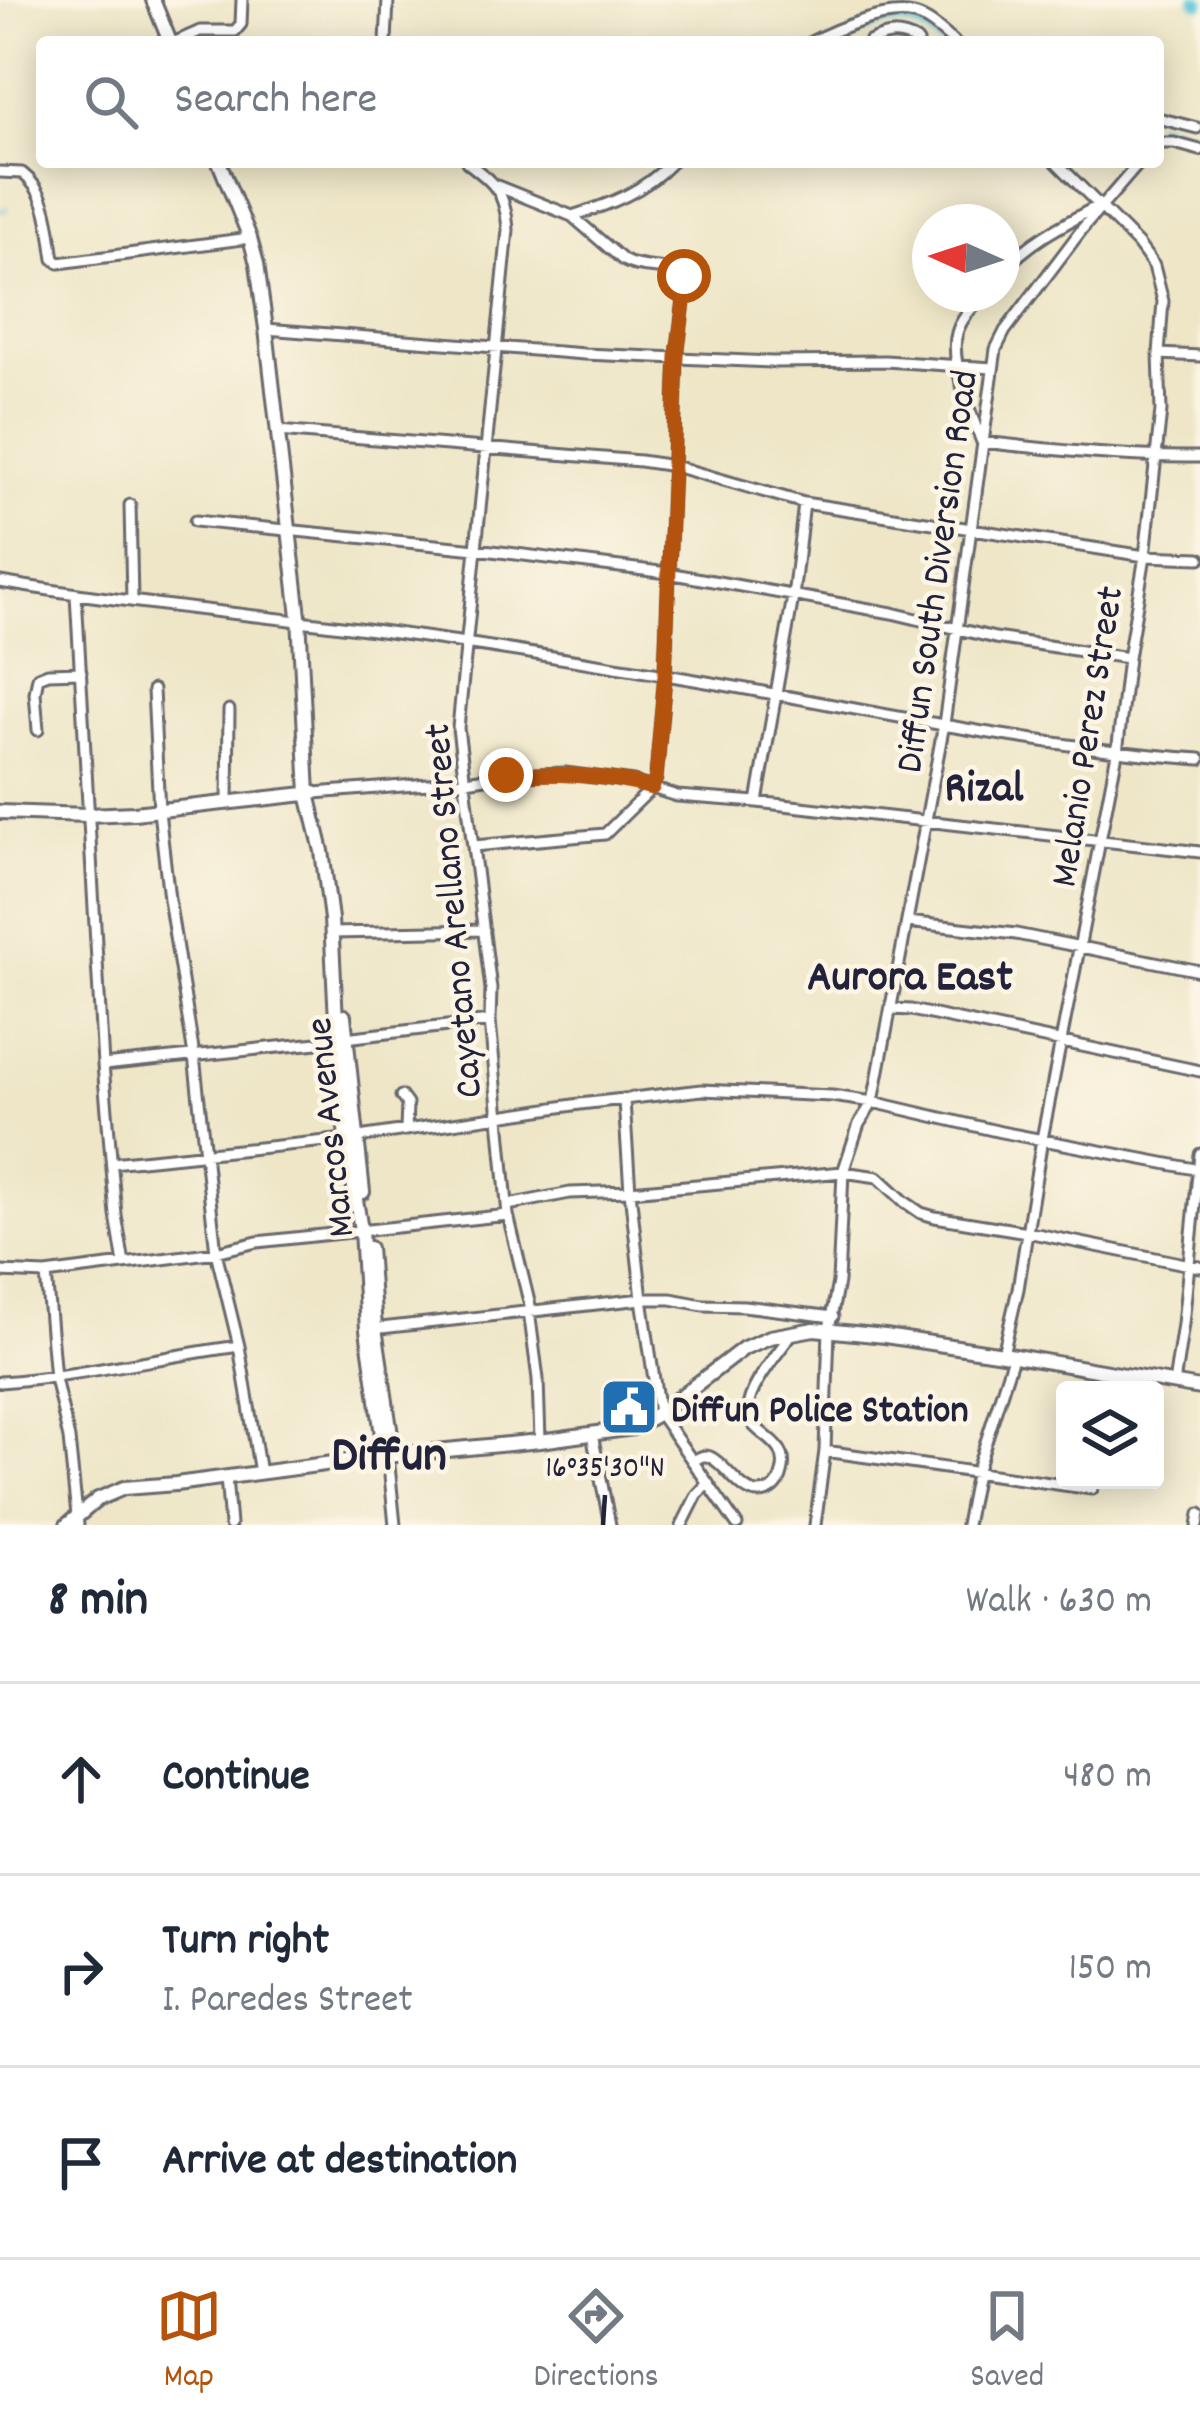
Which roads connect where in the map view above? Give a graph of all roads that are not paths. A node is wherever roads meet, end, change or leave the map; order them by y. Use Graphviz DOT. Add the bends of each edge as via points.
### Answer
graph roads {
  1 [pos="152,0"];
  2 [pos="242,0"];
  3 [pos="388,0"];
  4 [pos="170,36"];
  5 [pos="188,36"];
  6 [pos="386,36"];
  7 [pos="827,36"];
  8 [pos="947,36"];
  9 [pos="1164,119"];
  10 [pos="1199,128"];
  11 [pos="1164,143"];
  12 [pos="1200,150"];
  13 [pos="221,168"];
  14 [pos="474,168"];
  15 [pos="666,168"];
  16 [pos="1062,168"];
  17 [pos="1134,168"];
  18 [pos="0,172"];
  19 [pos="497,186"];
  20 [pos="1101,206"];
  21 [pos="572,216"];
  22 [pos="250,238"];
  23 [pos="1020,256"];
  24 [pos="969,312"];
  25 [pos="266,328"];
  26 [pos="494,346"];
  27 [pos="1159,354"];
  28 [pos="677,356"];
  29 [pos="1200,356"];
  30 [pos="955,364"];
  31 [pos="993,368"];
  32 [pos="278,431"];
  33 [pos="982,442"];
  34 [pos="487,448"];
  35 [pos="1156,457"];
  36 [pos="1200,457"];
  37 [pos="674,466"];
  38 [pos="804,503"];
  39 [pos="130,506"];
  40 [pos="195,520"];
  41 [pos="290,529"];
  42 [pos="972,531"];
  43 [pos="476,549"];
  44 [pos="1145,556"];
  45 [pos="1200,558"];
  46 [pos="668,574"];
  47 [pos="0,582"];
  48 [pos="76,595"];
  49 [pos="793,597"];
  50 [pos="132,601"];
  51 [pos="299,621"];
  52 [pos="958,630"];
  53 [pos="467,645"];
  54 [pos="1128,658"];
  55 [pos="81,672"];
  56 [pos="665,675"];
  57 [pos="153,690"];
  58 [pos="775,695"];
  59 [pos="229,710"];
  60 [pos="944,724"];
  61 [pos="38,730"];
  62 [pos="1117,753"];
  63 [pos="1200,759"];
  64 [pos="466,781"];
  65 [pos="652,788"];
  66 [pos="311,791"];
  67 [pos="758,802"];
  68 [pos="228,803"];
  69 [pos="0,812"];
  70 [pos="159,812"];
  71 [pos="87,815"];
  72 [pos="927,822"];
  73 [pos="1100,841"];
  74 [pos="474,846"];
  75 [pos="1200,852"];
  76 [pos="907,922"];
  77 [pos="484,930"];
  78 [pos="335,933"];
  79 [pos="1078,946"];
  80 [pos="1200,971"];
  81 [pos="892,1009"];
  82 [pos="490,1021"];
  83 [pos="341,1039"];
  84 [pos="1060,1042"];
  85 [pos="194,1056"];
  86 [pos="103,1065"];
  87 [pos="1200,1071"];
  88 [pos="401,1096"];
  89 [pos="623,1101"];
  90 [pos="873,1102"];
  91 [pos="500,1116"];
  92 [pos="406,1130"];
  93 [pos="351,1138"];
  94 [pos="1042,1139"];
  95 [pos="204,1154"];
  96 [pos="1200,1154"];
  97 [pos="112,1163"];
  98 [pos="1199,1170"];
  99 [pos="843,1172"];
  100 [pos="629,1191"];
  101 [pos="508,1210"];
  102 [pos="364,1230"];
  103 [pos="1027,1232"];
  104 [pos="216,1252"];
  105 [pos="124,1264"];
  106 [pos="1194,1266"];
  107 [pos="0,1271"];
  108 [pos="46,1274"];
  109 [pos="642,1299"];
  110 [pos="530,1310"];
  111 [pos="831,1323"];
  112 [pos="371,1329"];
  113 [pos="793,1332"];
  114 [pos="239,1346"];
  115 [pos="1008,1355"];
  116 [pos="55,1378"];
  117 [pos="0,1382"];
  118 [pos="1174,1384"];
  119 [pos="1200,1388"];
  120 [pos="659,1413"];
  121 [pos="592,1434"];
  122 [pos="539,1441"];
  123 [pos="825,1451"];
  124 [pos="389,1459"];
  125 [pos="693,1461"];
  126 [pos="260,1473"];
  127 [pos="976,1474"];
  128 [pos="226,1477"];
  129 [pos="708,1484"];
  130 [pos="1092,1490"];
  131 [pos="1200,1514"];
  132 [pos="74,1522"];
  133 [pos="230,1525"];
  134 [pos="395,1525"];
  135 [pos="610,1525"];
  136 [pos="682,1525"];
  137 [pos="737,1525"];
  138 [pos="815,1525"];
  139 [pos="966,1525"];
  140 [pos="1198,1525"];
  1 -- 4 [label="main road"];
  2 -- 5 [label="street" via="235,32"];
  3 -- 6 [label="street"];
  7 -- 8 [label="street" via="898,14 916,15"];
  9 -- 10 [label="street"];
  11 -- 12 [label="street"];
  13 -- 22 [label="main road, Marcos Avenue"];
  14 -- 19 [label="street"];
  15 -- 21 [label="street" via="634,194"];
  16 -- 20 [label="street, Melanio Perez Street"];
  17 -- 20 [label="street, Diffun South Diversion Road"];
  18 -- 22 [label="street" via="22,173 35,186 59,263"];
  19 -- 21 [label="street"];
  19 -- 26 [label="street, Cayetano Arellano Street" via="508,230"];
  20 -- 23 [label="street"];
  20 -- 27 [label="street, Melanio Perez Street" via="1154,266 1163,301"];
  20 -- 31 [label="street, Diffun South Diversion Road" via="1005,331"];
  21 -- 28 [label="street" via="631,265 684,276"];
  22 -- 25 [label="main road, Marcos Avenue"];
  24 -- 30 [label="street" via="957,331"];
  25 -- 26 [label="street"];
  25 -- 32 [label="main road, Marcos Avenue"];
  26 -- 28 [label="street"];
  26 -- 34 [label="street, Cayetano Arellano Street"];
  27 -- 29 [label="street"];
  27 -- 35 [label="street, Melanio Perez Street"];
  28 -- 30 [label="street"];
  28 -- 37 [label="street"];
  30 -- 31 [label="street"];
  30 -- 33 [label="street"];
  31 -- 33 [label="street, Diffun South Diversion Road"];
  32 -- 34 [label="street"];
  32 -- 41 [label="main road, Marcos Avenue"];
  33 -- 35 [label="street"];
  33 -- 42 [label="street, Diffun South Diversion Road"];
  34 -- 37 [label="street"];
  34 -- 43 [label="street, Cayetano Arellano Street"];
  35 -- 36 [label="street"];
  35 -- 44 [label="street, Melanio Perez Street"];
  37 -- 38 [label="street"];
  37 -- 46 [label="street"];
  38 -- 42 [label="street"];
  38 -- 49 [label="street"];
  39 -- 50 [label="street"];
  40 -- 41 [label="street"];
  41 -- 43 [label="street"];
  41 -- 51 [label="main road, Marcos Avenue"];
  42 -- 44 [label="street"];
  42 -- 52 [label="street, Diffun South Diversion Road"];
  43 -- 46 [label="street"];
  43 -- 53 [label="street, Cayetano Arellano Street"];
  44 -- 45 [label="street"];
  44 -- 54 [label="street, Melanio Perez Street"];
  46 -- 49 [label="street"];
  46 -- 56 [label="street"];
  47 -- 48 [label="street"];
  48 -- 50 [label="street"];
  48 -- 55 [label="street"];
  49 -- 52 [label="street"];
  49 -- 58 [label="street"];
  50 -- 51 [label="street"];
  51 -- 53 [label="street"];
  51 -- 66 [label="main road, Marcos Avenue"];
  52 -- 54 [label="street"];
  52 -- 60 [label="street, Diffun South Diversion Road"];
  53 -- 56 [label="street"];
  53 -- 64 [label="street, Cayetano Arellano Street" via="458,728"];
  54 -- 62 [label="street, Melanio Perez Street"];
  55 -- 61 [label="street" via="38,677"];
  55 -- 71 [label="street"];
  56 -- 58 [label="street"];
  56 -- 65 [label="street"];
  57 -- 70 [label="street"];
  58 -- 60 [label="street"];
  58 -- 67 [label="street"];
  59 -- 68 [label="street"];
  60 -- 62 [label="street"];
  60 -- 72 [label="street, Diffun South Diversion Road"];
  62 -- 63 [label="street"];
  62 -- 73 [label="street, Melanio Perez Street"];
  64 -- 65 [label="street" via="565,773"];
  64 -- 66 [label="street"];
  64 -- 74 [label="street, Cayetano Arellano Street"];
  65 -- 67 [label="street"];
  65 -- 74 [label="street" via="605,834"];
  66 -- 68 [label="main road"];
  66 -- 78 [label="main road, Marcos Avenue"];
  67 -- 72 [label="street"];
  68 -- 70 [label="main road"];
  69 -- 71 [label="main road"];
  70 -- 71 [label="main road"];
  70 -- 85 [label="street"];
  71 -- 86 [label="street"];
  72 -- 73 [label="street"];
  72 -- 76 [label="street, Diffun South Diversion Road"];
  73 -- 75 [label="street"];
  73 -- 79 [label="street, Melanio Perez Street"];
  74 -- 77 [label="street, Cayetano Arellano Street"];
  76 -- 79 [label="street"];
  76 -- 81 [label="street, Diffun South Diversion Road"];
  77 -- 78 [label="street"];
  77 -- 82 [label="street, Cayetano Arellano Street"];
  78 -- 83 [label="main road, Marcos Avenue"];
  79 -- 80 [label="street"];
  79 -- 84 [label="street, Melanio Perez Street"];
  81 -- 84 [label="street"];
  81 -- 90 [label="street, Diffun South Diversion Road"];
  82 -- 83 [label="street"];
  82 -- 91 [label="street, Cayetano Arellano Street"];
  83 -- 85 [label="street"];
  83 -- 93 [label="main road, Marcos Avenue"];
  84 -- 87 [label="street"];
  84 -- 94 [label="street, Melanio Perez Street"];
  85 -- 86 [label="street"];
  85 -- 95 [label="street"];
  86 -- 97 [label="street"];
  88 -- 92 [label="street"];
  89 -- 90 [label="street" via="702,1090"];
  89 -- 91 [label="street"];
  89 -- 100 [label="street"];
  90 -- 94 [label="street"];
  90 -- 99 [label="street, Diffun South Diversion Road"];
  91 -- 92 [label="street"];
  91 -- 101 [label="street, Cayetano Arellano Street"];
  92 -- 93 [label="street"];
  93 -- 95 [label="street"];
  93 -- 102 [label="main road, Marcos Avenue"];
  94 -- 98 [label="street"];
  94 -- 103 [label="street, Melanio Perez Street"];
  95 -- 97 [label="street"];
  95 -- 104 [label="street"];
  96 -- 98 [label="street"];
  97 -- 105 [label="street"];
  98 -- 106 [label="street"];
  99 -- 100 [label="street"];
  99 -- 103 [label="street" via="878,1177 921,1213"];
  99 -- 111 [label="street, Diffun South Diversion Road"];
  100 -- 101 [label="street" via="570,1193"];
  100 -- 109 [label="street"];
  101 -- 102 [label="street" via="469,1224"];
  101 -- 110 [label="street, Cayetano Arellano Street"];
  102 -- 104 [label="street"];
  102 -- 112 [label="main road, Marcos Avenue"];
  103 -- 106 [label="street"];
  103 -- 115 [label="street, Melanio Perez Street"];
  104 -- 105 [label="street"];
  104 -- 114 [label="street"];
  105 -- 108 [label="street"];
  106 -- 118 [label="street"];
  107 -- 108 [label="street"];
  108 -- 116 [label="street"];
  109 -- 110 [label="street"];
  109 -- 111 [label="street"];
  109 -- 120 [label="street"];
  110 -- 112 [label="street"];
  110 -- 122 [label="street, Cayetano Arellano Street"];
  111 -- 113 [label="main road"];
  111 -- 115 [label="main road"];
  111 -- 123 [label="street, Diffun South Diversion Road"];
  112 -- 124 [label="main road, Marcos Avenue"];
  113 -- 120 [label="main road" via="744,1348"];
  113 -- 125 [label="street" via="747,1408 750,1422 780,1450 779,1482 755,1492 710,1457"];
  114 -- 116 [label="street"];
  114 -- 126 [label="street"];
  115 -- 118 [label="main road"];
  115 -- 127 [label="street, Melanio Perez Street"];
  116 -- 117 [label="street"];
  116 -- 132 [label="street" via="70,1439"];
  118 -- 119 [label="main road"];
  120 -- 121 [label="main road" via="633,1428"];
  120 -- 125 [label="street"];
  121 -- 122 [label="main road"];
  121 -- 135 [label="street"];
  122 -- 124 [label="main road"];
  123 -- 127 [label="street"];
  123 -- 138 [label="street, Diffun South Diversion Road"];
  124 -- 126 [label="main road"];
  124 -- 134 [label="street, Marcos Avenue"];
  125 -- 129 [label="street"];
  126 -- 128 [label="main road"];
  127 -- 130 [label="street"];
  127 -- 139 [label="street, Melanio Perez Street"];
  128 -- 132 [label="main road" via="124,1488"];
  128 -- 133 [label="street"];
  129 -- 136 [label="street"];
  129 -- 137 [label="street"];
  131 -- 140 [label="street"];
}
